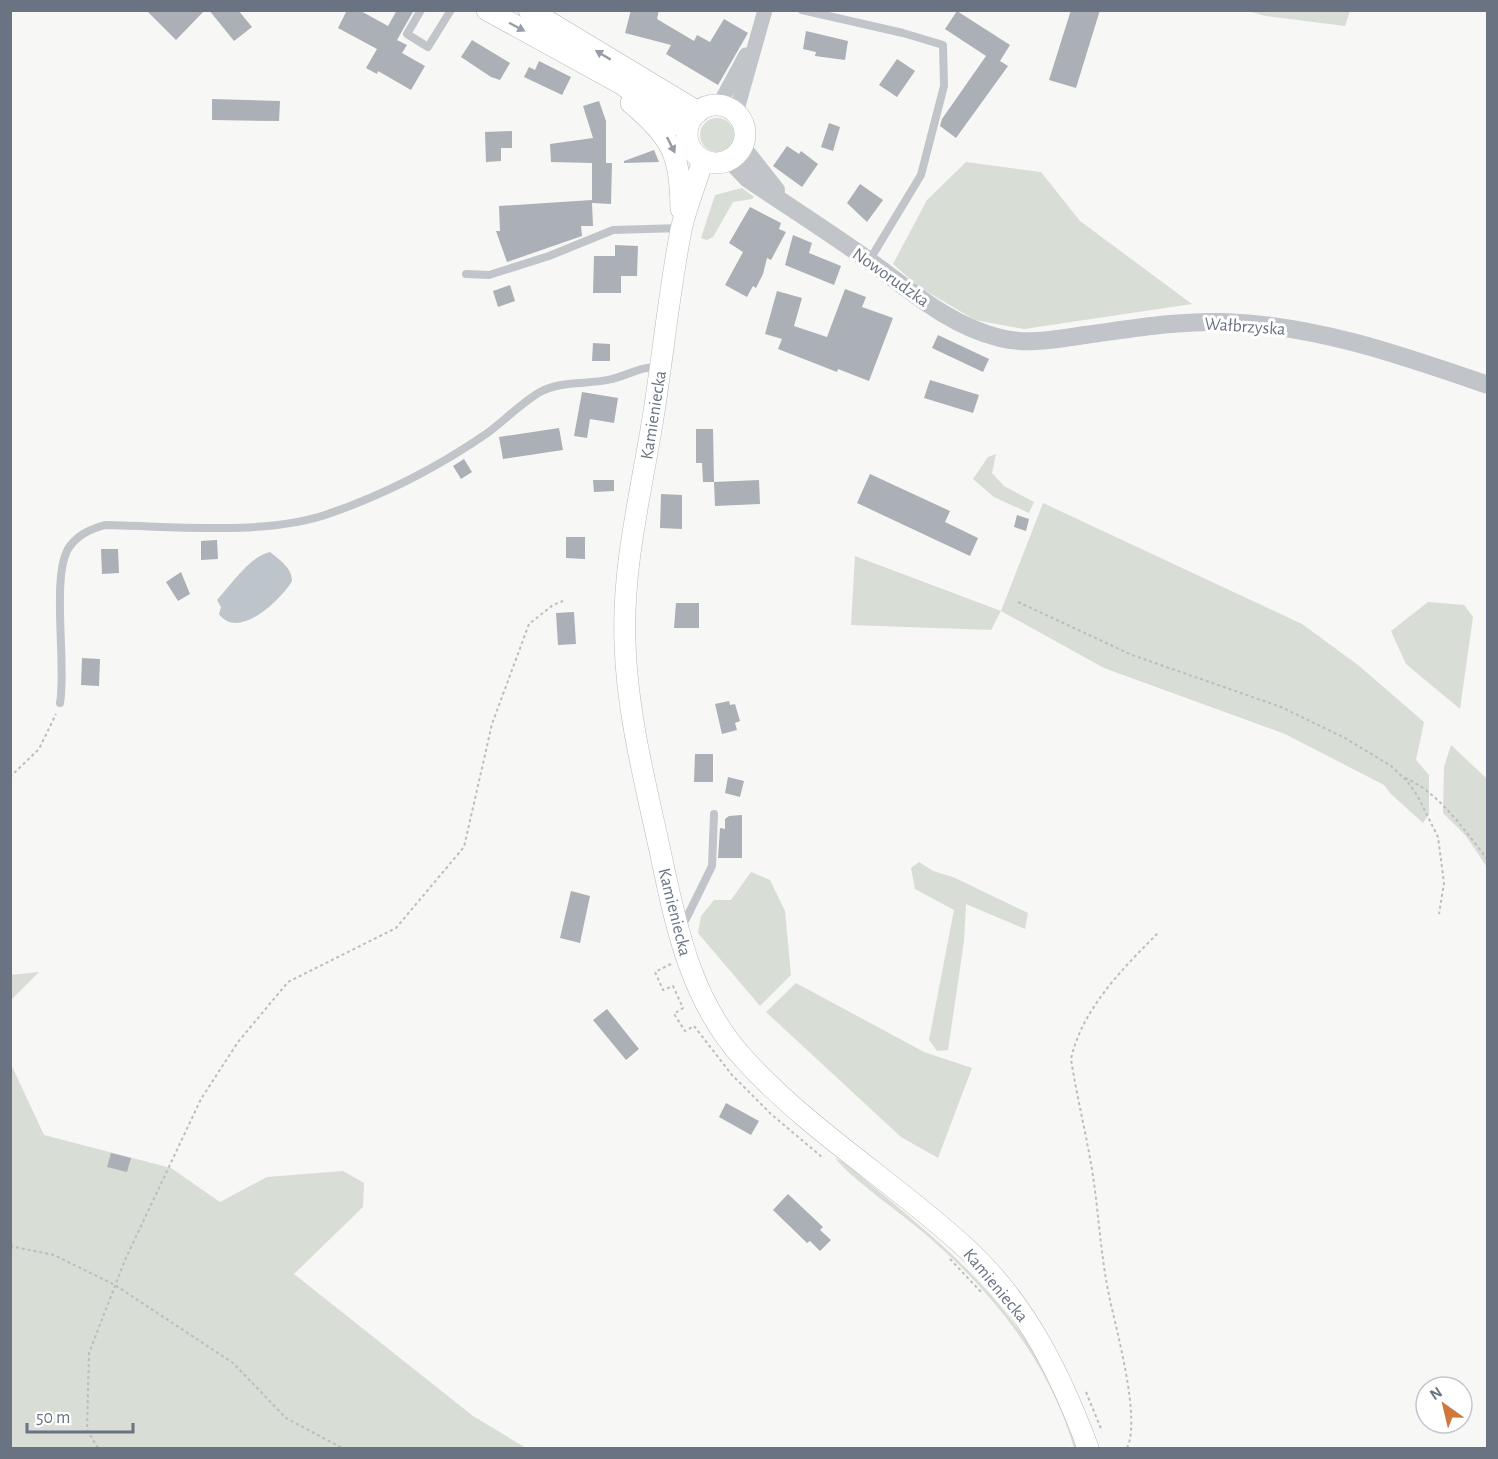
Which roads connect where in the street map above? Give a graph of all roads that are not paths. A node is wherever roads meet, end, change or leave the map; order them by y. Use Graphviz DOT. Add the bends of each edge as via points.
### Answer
graph roads {
  1 [pos="421,10"];
  2 [pos="451,10"];
  3 [pos="487,10"];
  4 [pos="530,10"];
  5 [pos="765,10"];
  6 [pos="802,10"];
  7 [pos="583,63"];
  8 [pos="728,109"];
  9 [pos="693,121"];
  10 [pos="723,158"];
  11 [pos="682,228"];
  12 [pos="869,261"];
  13 [pos="466,274"];
  14 [pos="997,337"];
  15 [pos="661,367"];
  16 [pos="1488,385"];
  17 [pos="60,703"];
  18 [pos="714,814"];
  19 [pos="675,923"];
  20 [pos="1088,1449"];
  1 -- 2 [label="lane" via="407,33 428,47"];
  3 -- 7 [label="main road, one-way"];
  9 -- 4 [label="main road, one-way"];
  5 -- 8 [label="street"];
  6 -- 12 [label="lane" via="943,45 944,86 921,175"];
  7 -- 9 [label="main road"];
  7 -- 11 [label="main road, one-way" via="667,137 680,170"];
  8 -- 9 [label="main road" via="704,108"];
  8 -- 10 [label="main road" via="745,129"];
  9 -- 10 [label="main road" via="690,148"];
  10 -- 11 [label="main road, Kamieniecka" via="701,203"];
  10 -- 12 [label="street, Noworudzka"];
  11 -- 13 [label="lane" via="613,230 489,276"];
  11 -- 15 [label="main road, Kamieniecka"];
  12 -- 14 [label="street, Noworudzka" via="958,323"];
  14 -- 16 [label="street, Wałbrzyska" via="1018,342 1043,341 1169,324 1221,322 1299,330 1378,348"];
  15 -- 17 [label="lane" via="646,366 611,380 542,391 486,434 427,471 326,515 246,527 105,525 84,532 69,547 62,568"];
  15 -- 19 [label="main road, Kamieniecka" via="632,536 625,595 625,644 628,687"];
  18 -- 19 [label="lane" via="712,866 686,919"];
  19 -- 20 [label="main road, Kamieniecka" via="701,995 743,1058 838,1144 968,1250 1020,1310 1068,1393"];
}
